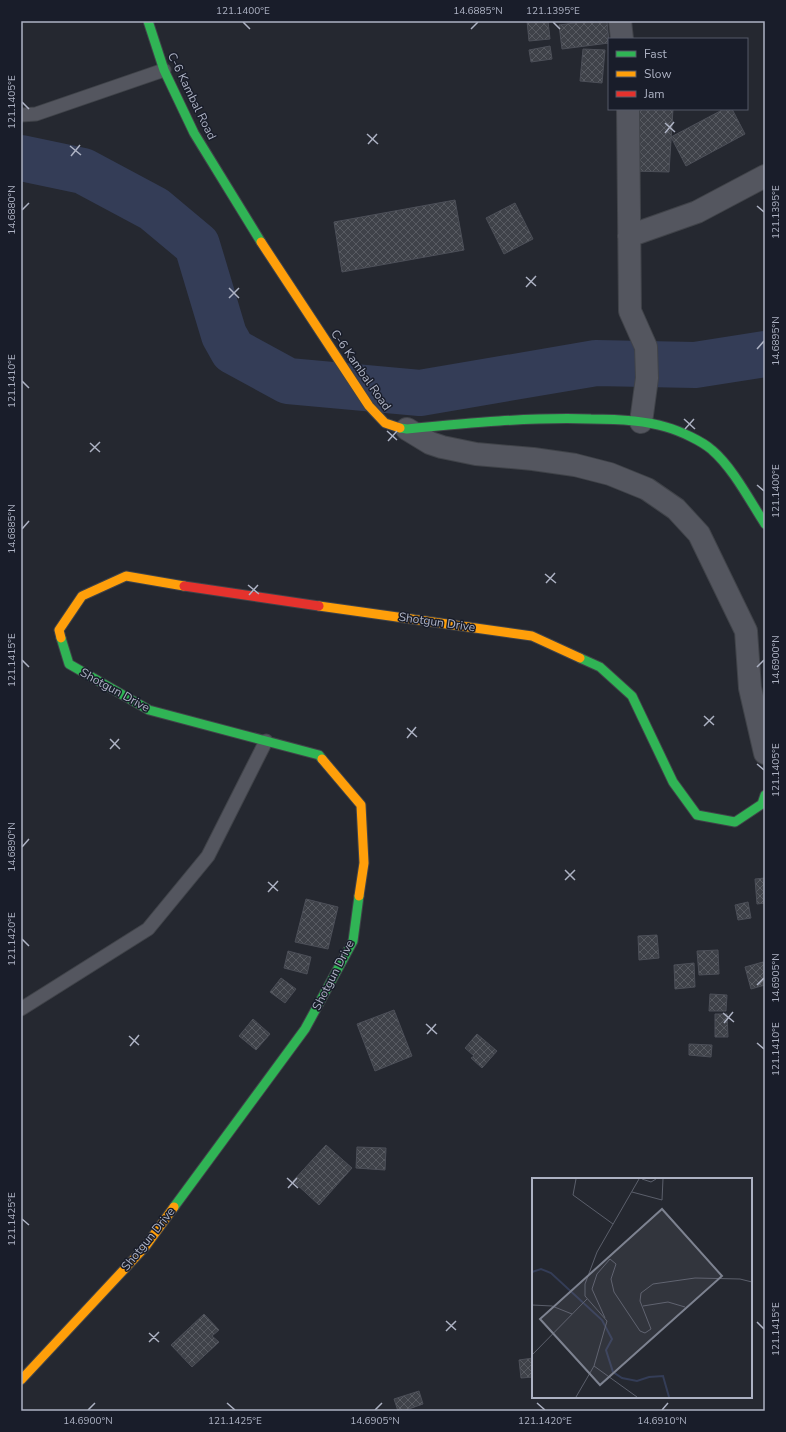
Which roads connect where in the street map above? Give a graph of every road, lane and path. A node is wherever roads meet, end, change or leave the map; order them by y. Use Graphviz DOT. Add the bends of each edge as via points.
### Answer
graph roads {
  1 [pos="148,21"];
  2 [pos="620,21"];
  3 [pos="622,38"];
  4 [pos="164,70"];
  5 [pos="628,110"];
  6 [pos="21,116"];
  7 [pos="765,176"];
  8 [pos="629,236"];
  9 [pos="641,422"];
  10 [pos="407,429"];
  11 [pos="765,524"];
  12 [pos="266,741"];
  13 [pos="765,752"];
  14 [pos="765,795"];
  15 [pos="21,1009"];
  16 [pos="21,1380"];
  1 -- 4 [label="street, C-6 Kambal Road"];
  2 -- 3 [label="street"];
  4 -- 6 [label="lane" via="36,114"];
  4 -- 10 [label="street, C-6 Kambal Road" via="194,133 244,216 369,406 385,423"];
  5 -- 8 [label="street"];
  7 -- 8 [label="street" via="697,212"];
  8 -- 9 [label="street" via="630,311 646,347 647,378"];
  9 -- 10 [label="street, C-6 Kambal Road" via="604,418 565,418 475,422"];
  9 -- 11 [label="street, C-6 Kambal Road" via="667,427 712,450 729,469"];
  10 -- 13 [label="street" via="442,447 476,454 575,465 610,474 647,489 676,508 699,534 746,631 750,688"];
  12 -- 14 [label="street, Shotgun Drive" via="149,710 69,664 59,630 82,596 126,576 532,636 600,667 632,696 673,782 697,815 735,822 762,804"];
  12 -- 15 [label="lane" via="208,856 148,929"];
  12 -- 16 [label="street, Shotgun Drive" via="320,755 361,805 364,863 353,941 305,1029 146,1247"];
}
